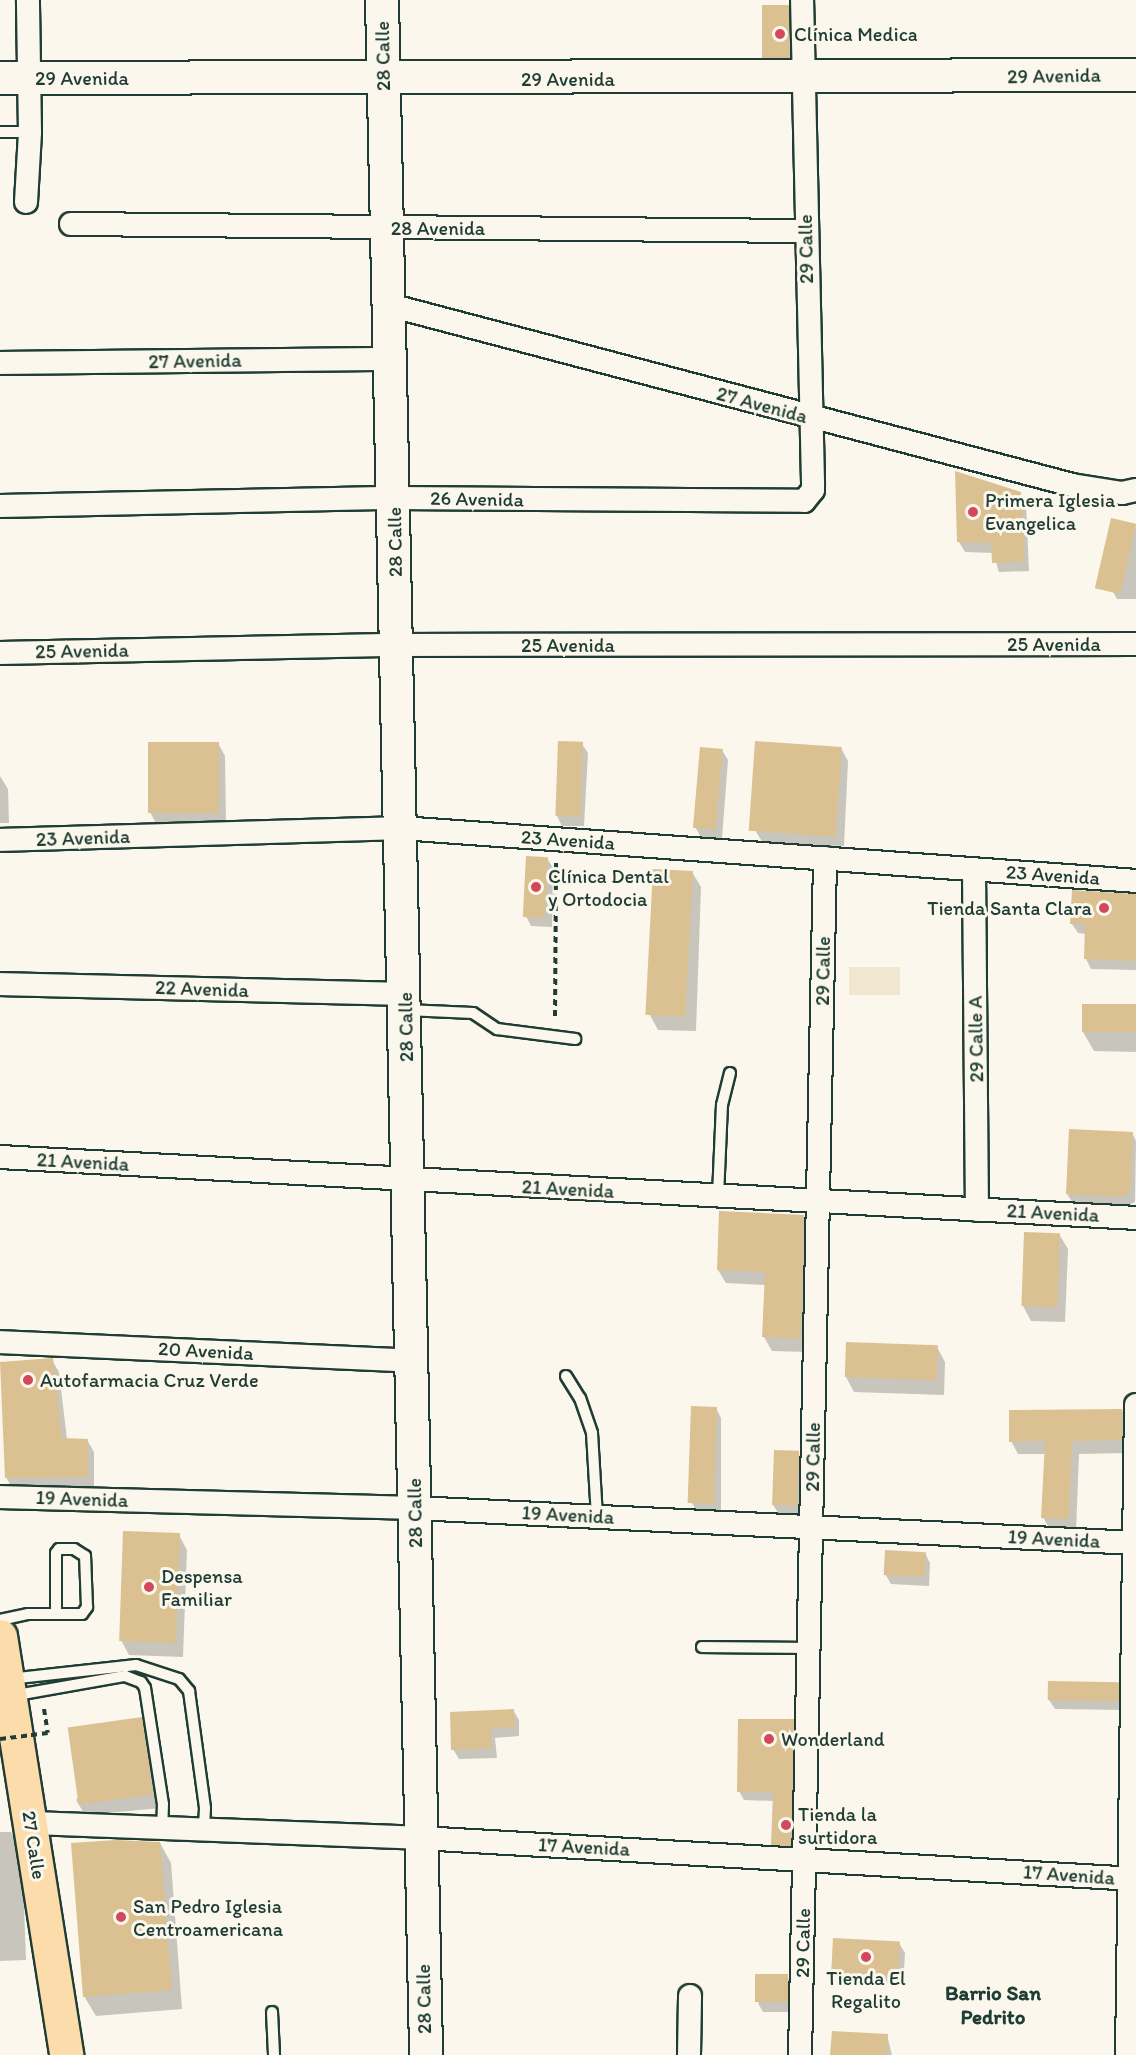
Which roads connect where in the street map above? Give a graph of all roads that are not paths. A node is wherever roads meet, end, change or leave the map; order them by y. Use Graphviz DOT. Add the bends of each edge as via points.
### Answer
graph roads {
  1 [pos="28,0"];
  2 [pos="382,0"];
  3 [pos="802,0"];
  4 [pos="1136,75"];
  5 [pos="14,78"];
  6 [pos="803,78"];
  7 [pos="384,79"];
  8 [pos="0,132"];
  9 [pos="30,132"];
  10 [pos="26,202"];
  11 [pos="71,224"];
  12 [pos="387,228"];
  13 [pos="805,231"];
  14 [pos="389,305"];
  15 [pos="390,359"];
  16 [pos="0,363"];
  17 [pos="809,417"];
  18 [pos="1136,490"];
  19 [pos="810,497"];
  20 [pos="394,498"];
  21 [pos="0,506"];
  22 [pos="1136,644"];
  23 [pos="397,645"];
  24 [pos="0,652"];
  25 [pos="401,828"];
  26 [pos="0,840"];
  27 [pos="825,858"];
  28 [pos="974,869"];
  29 [pos="1136,881"];
  30 [pos="0,984"];
  31 [pos="405,1002"];
  32 [pos="575,1040"];
  33 [pos="730,1073"];
  34 [pos="0,1157"];
  35 [pos="409,1181"];
  36 [pos="718,1197"];
  37 [pos="818,1201"];
  38 [pos="977,1209"];
  39 [pos="1136,1218"];
  40 [pos="0,1342"];
  41 [pos="412,1361"];
  42 [pos="566,1376"];
  43 [pos="1136,1405"];
  44 [pos="0,1497"];
  45 [pos="415,1508"];
  46 [pos="597,1516"];
  47 [pos="811,1527"];
  48 [pos="1135,1543"];
  49 [pos="56,1614"];
  50 [pos="0,1635"];
  51 [pos="702,1647"];
  52 [pos="809,1648"];
  53 [pos="9,1688"];
  54 [pos="31,1823"];
  55 [pos="162,1828"];
  56 [pos="204,1830"];
  57 [pos="420,1838"];
  58 [pos="804,1858"];
  59 [pos="1133,1879"];
  60 [pos="690,1996"];
  61 [pos="272,2012"];
  62 [pos="66,2055"];
  63 [pos="274,2055"];
  64 [pos="426,2055"];
  65 [pos="689,2055"];
  66 [pos="800,2055"];
  67 [pos="1127,2055"];
  1 -- 5 [label="street"];
  2 -- 7 [label="street, 28 Calle"];
  3 -- 6 [label="street, 29 Calle"];
  4 -- 6 [label="street, 29 Avenida"];
  5 -- 7 [label="street, 29 Avenida"];
  5 -- 9 [label="street"];
  6 -- 7 [label="street, 29 Avenida"];
  6 -- 13 [label="street, 29 Calle"];
  7 -- 12 [label="street, 28 Calle"];
  8 -- 9 [label="lane"];
  9 -- 10 [label="street"];
  11 -- 12 [label="street, 28 Avenida"];
  12 -- 13 [label="street, 28 Avenida"];
  12 -- 14 [label="street, 28 Calle"];
  13 -- 17 [label="street, 29 Calle"];
  14 -- 15 [label="street, 28 Calle"];
  14 -- 17 [label="street, 27 Avenida"];
  15 -- 16 [label="street, 27 Avenida"];
  15 -- 20 [label="street, 28 Calle"];
  17 -- 18 [label="street, 27 Avenida" via="1072,485 1122,493"];
  17 -- 19 [label="street, 29 Calle" via="813,482"];
  19 -- 20 [label="street, 26 Avenida" via="797,502"];
  20 -- 21 [label="street, 26 Avenida"];
  20 -- 23 [label="street, 28 Calle"];
  22 -- 23 [label="street, 25 Avenida"];
  23 -- 24 [label="street, 25 Avenida"];
  23 -- 25 [label="street, 28 Calle"];
  25 -- 26 [label="street, 23 Avenida"];
  25 -- 27 [label="street, 23 Avenida"];
  25 -- 31 [label="street, 28 Calle"];
  27 -- 28 [label="street, 23 Avenida"];
  27 -- 37 [label="street, 29 Calle"];
  28 -- 29 [label="street, 23 Avenida"];
  28 -- 38 [label="street, 29 Calle A"];
  30 -- 31 [label="street, 22 Avenida"];
  31 -- 32 [label="lane" via="473,1012 497,1029"];
  31 -- 35 [label="street, 28 Calle"];
  33 -- 36 [label="lane" via="722,1105"];
  34 -- 35 [label="street, 21 Avenida"];
  35 -- 36 [label="street, 21 Avenida"];
  35 -- 41 [label="street, 28 Calle"];
  36 -- 37 [label="street, 21 Avenida"];
  37 -- 38 [label="street, 21 Avenida"];
  37 -- 47 [label="street, 29 Calle"];
  38 -- 39 [label="street, 21 Avenida"];
  40 -- 41 [label="street, 20 Avenida"];
  41 -- 45 [label="street, 28 Calle"];
  42 -- 46 [label="lane" via="592,1433"];
  43 -- 48 [label="street"];
  44 -- 45 [label="street, 19 Avenida"];
  45 -- 46 [label="street, 19 Avenida"];
  45 -- 57 [label="street, 28 Calle"];
  46 -- 47 [label="street, 19 Avenida"];
  47 -- 48 [label="street, 19 Avenida"];
  47 -- 52 [label="street, 29 Calle"];
  48 -- 59 [label="street"];
  49 -- 49 [label="lane" via="82,1614 87,1608 85,1556 74,1549 59,1549 56,1553"];
  49 -- 50 [label="lane"];
  50 -- 53 [label="main road, 27 Calle"];
  51 -- 52 [label="lane"];
  52 -- 58 [label="street, 29 Calle"];
  53 -- 54 [label="main road, 27 Calle"];
  53 -- 55 [label="lane" via="125,1676 141,1682 163,1804"];
  53 -- 56 [label="lane" via="136,1665 179,1679 189,1691 206,1808"];
  54 -- 55 [label="street, 17 Avenida"];
  54 -- 62 [label="main road, 27 Calle"];
  55 -- 56 [label="street, 17 Avenida"];
  56 -- 57 [label="street, 17 Avenida"];
  57 -- 58 [label="street, 17 Avenida"];
  57 -- 64 [label="street, 28 Calle"];
  58 -- 59 [label="street, 17 Avenida"];
  58 -- 66 [label="street, 29 Calle"];
  59 -- 67 [label="street"];
  60 -- 65 [label="street"];
  61 -- 63 [label="lane"];
}
